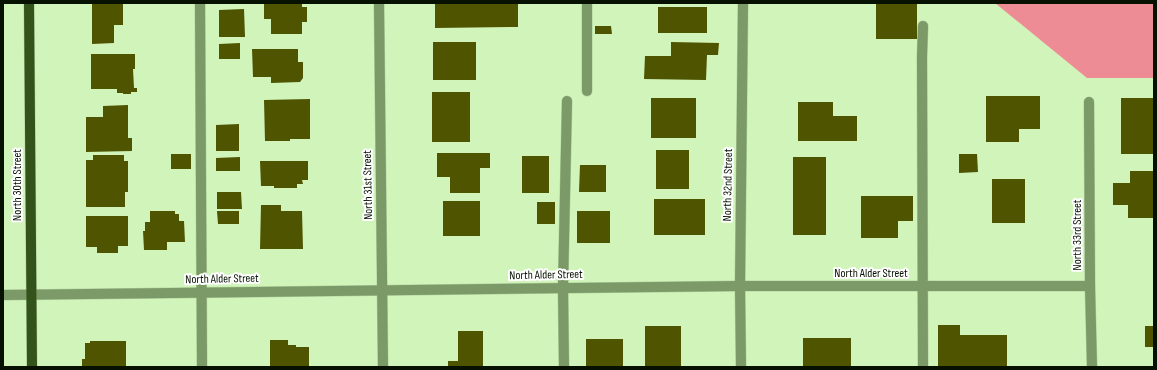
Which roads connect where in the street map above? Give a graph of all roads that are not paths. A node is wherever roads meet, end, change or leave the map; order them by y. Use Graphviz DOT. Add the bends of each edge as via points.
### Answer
graph roads {
  1 [pos="29,3"];
  2 [pos="200,3"];
  3 [pos="379,3"];
  4 [pos="587,3"];
  5 [pos="743,3"];
  6 [pos="924,26"];
  7 [pos="587,91"];
  8 [pos="567,101"];
  9 [pos="1089,102"];
  10 [pos="740,286"];
  11 [pos="924,286"];
  12 [pos="1090,286"];
  13 [pos="563,288"];
  14 [pos="382,289"];
  15 [pos="202,292"];
  16 [pos="3,295"];
  17 [pos="31,295"];
  18 [pos="32,367"];
  19 [pos="202,367"];
  20 [pos="383,367"];
  21 [pos="564,367"];
  22 [pos="741,367"];
  23 [pos="923,367"];
  24 [pos="1092,367"];
  1 -- 17 [label="main road, North 30th Street"];
  2 -- 15 [label="street"];
  3 -- 14 [label="street, North 31st Street"];
  4 -- 7 [label="street"];
  5 -- 10 [label="street, North 32nd Street"];
  6 -- 11 [label="street"];
  8 -- 13 [label="street"];
  9 -- 12 [label="street, North 33rd Street"];
  10 -- 11 [label="street, North Alder Street"];
  10 -- 13 [label="street, North Alder Street"];
  10 -- 22 [label="street, North 32nd Street"];
  11 -- 12 [label="street, North Alder Street"];
  11 -- 23 [label="street"];
  12 -- 24 [label="street, North 33rd Street"];
  13 -- 14 [label="street, North Alder Street"];
  13 -- 21 [label="street"];
  14 -- 15 [label="street, North Alder Street"];
  14 -- 20 [label="street, North 31st Street"];
  15 -- 17 [label="street, North Alder Street"];
  15 -- 19 [label="street"];
  16 -- 17 [label="street, North Alder Street"];
  17 -- 18 [label="main road, North 30th Street"];
}
